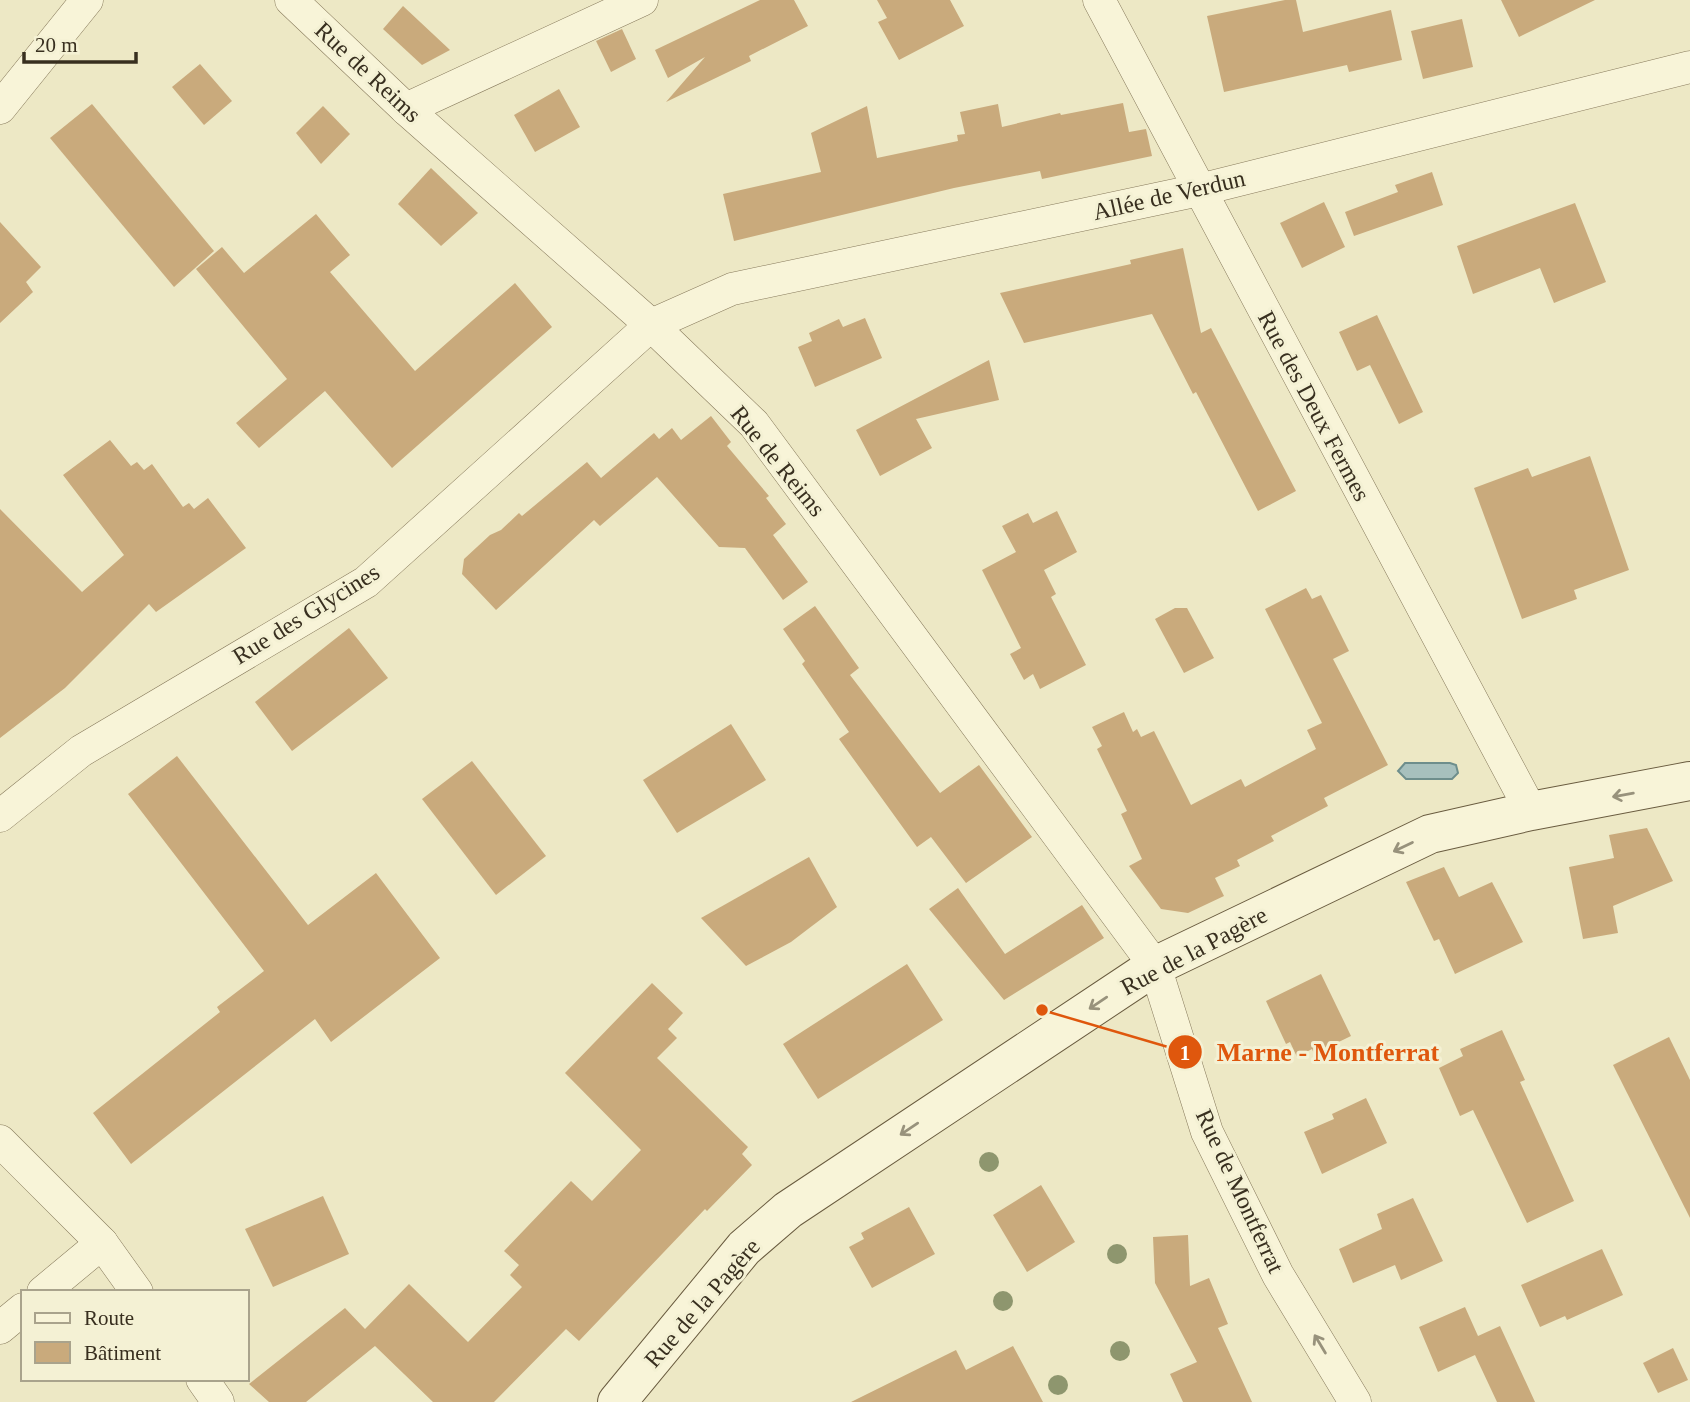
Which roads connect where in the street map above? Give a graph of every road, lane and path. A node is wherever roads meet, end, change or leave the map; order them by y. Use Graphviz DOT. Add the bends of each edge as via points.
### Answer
graph roads {
  1 [pos="87,0"];
  2 [pos="291,0"];
  3 [pos="642,0"];
  4 [pos="1099,0"];
  5 [pos="1690,66"];
  6 [pos="0,108"];
  7 [pos="406,109"];
  8 [pos="1199,190"];
  9 [pos="651,326"];
  10 [pos="1690,782"];
  11 [pos="1531,811"];
  12 [pos="0,816"];
  13 [pos="1155,966"];
  14 [pos="0,1141"];
  15 [pos="102,1243"];
  16 [pos="45,1290"];
  17 [pos="136,1290"];
  18 [pos="21,1311"];
  19 [pos="0,1328"];
  20 [pos="203,1381"];
  21 [pos="218,1402"];
  22 [pos="617,1402"];
  23 [pos="1355,1402"];
  1 -- 6 [label="street"];
  2 -- 7 [label="street, Rue de Reims"];
  3 -- 7 [label="street"];
  4 -- 8 [label="street, Rue des Deux Fermes"];
  5 -- 8 [label="street, Allée de Verdun"];
  7 -- 9 [label="street, Rue de Reims"];
  8 -- 9 [label="street, Allée de Verdun" via="732,289"];
  8 -- 11 [label="street, Rue des Deux Fermes"];
  9 -- 12 [label="street, Rue des Glycines" via="366,582 81,751"];
  9 -- 13 [label="street, Rue de Reims" via="754,424"];
  10 -- 11 [label="street, Rue de la Pagère, one-way"];
  11 -- 13 [label="street, Rue de la Pagère, one-way" via="1430,834"];
  13 -- 22 [label="street, Rue de la Pagère, one-way" via="788,1210 744,1248"];
  23 -- 13 [label="street, Rue de Montferrat, one-way" via="1278,1275 1207,1132"];
  14 -- 15 [label="street"];
  15 -- 16 [label="street"];
  15 -- 17 [label="street"];
  18 -- 19 [label="street"];
  20 -- 21 [label="street"];
}
